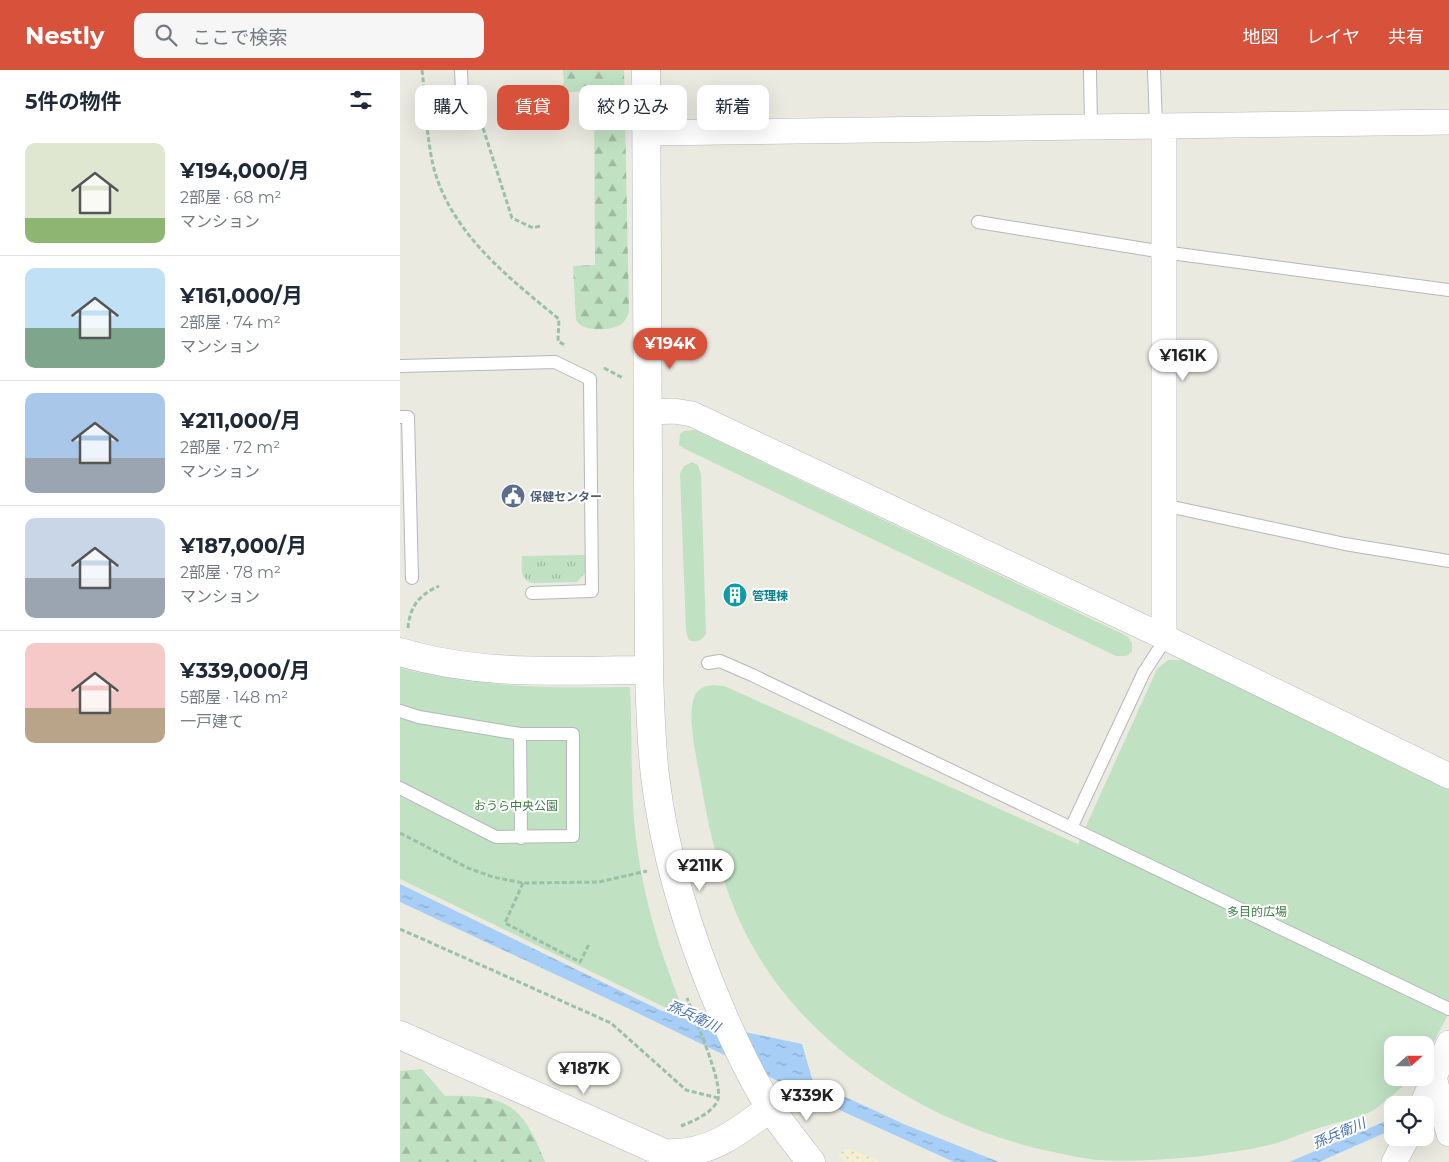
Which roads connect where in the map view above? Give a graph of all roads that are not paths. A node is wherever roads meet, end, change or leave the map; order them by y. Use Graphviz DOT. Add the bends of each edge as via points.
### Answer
graph roads {
  1 [pos="461,70"];
  2 [pos="646,70"];
  3 [pos="1090,70"];
  4 [pos="1154,70"];
  5 [pos="462,85"];
  6 [pos="1449,122"];
  7 [pos="1160,126"];
  8 [pos="1091,127"];
  9 [pos="648,133"];
  10 [pos="978,222"];
  11 [pos="1163,252"];
  12 [pos="1449,290"];
  13 [pos="400,366"];
  14 [pos="649,412"];
  15 [pos="400,417"];
  16 [pos="1163,505"];
  17 [pos="1449,561"];
  18 [pos="412,578"];
  19 [pos="532,592"];
  20 [pos="404,640"];
  21 [pos="1163,642"];
  22 [pos="708,664"];
  23 [pos="649,670"];
  24 [pos="400,711"];
  25 [pos="520,734"];
  26 [pos="1449,776"];
  27 [pos="400,788"];
  28 [pos="1071,828"];
  29 [pos="521,838"];
  30 [pos="1449,1009"];
  31 [pos="400,1035"];
  32 [pos="1449,1043"];
  33 [pos="1438,1106"];
  34 [pos="770,1108"];
  35 [pos="1449,1134"];
  36 [pos="1403,1146"];
  37 [pos="811,1162"];
  38 [pos="1394,1162"];
  1 -- 5 [label="lane"];
  2 -- 9 [label="street"];
  3 -- 8 [label="lane"];
  4 -- 7 [label="lane"];
  6 -- 7 [label="street"];
  7 -- 8 [label="street"];
  7 -- 11 [label="street"];
  8 -- 9 [label="street"];
  9 -- 14 [label="street"];
  10 -- 11 [label="lane"];
  11 -- 12 [label="lane"];
  11 -- 16 [label="street"];
  13 -- 19 [label="lane" via="555,362 590,379 592,591"];
  14 -- 21 [label="street" via="692,414"];
  14 -- 23 [label="street"];
  15 -- 18 [label="lane" via="408,417"];
  16 -- 17 [label="lane" via="1345,544"];
  16 -- 21 [label="street"];
  20 -- 23 [label="street" via="441,663 477,668 593,672"];
  21 -- 26 [label="street"];
  21 -- 28 [label="lane" via="1144,672"];
  22 -- 28 [label="lane" via="720,662 741,670"];
  23 -- 34 [label="street" via="655,777 671,867 687,924 707,977 746,1065"];
  24 -- 25 [label="lane"];
  25 -- 29 [label="lane"];
  25 -- 29 [label="lane" via="573,734 573,836"];
  27 -- 29 [label="lane" via="496,837"];
  28 -- 30 [label="lane"];
  31 -- 34 [label="street" via="664,1153 695,1152 711,1146"];
  32 -- 33 [label="street" via="1434,1077"];
  33 -- 35 [label="street"];
  34 -- 37 [label="street"];
  36 -- 38 [label="street"];
}
